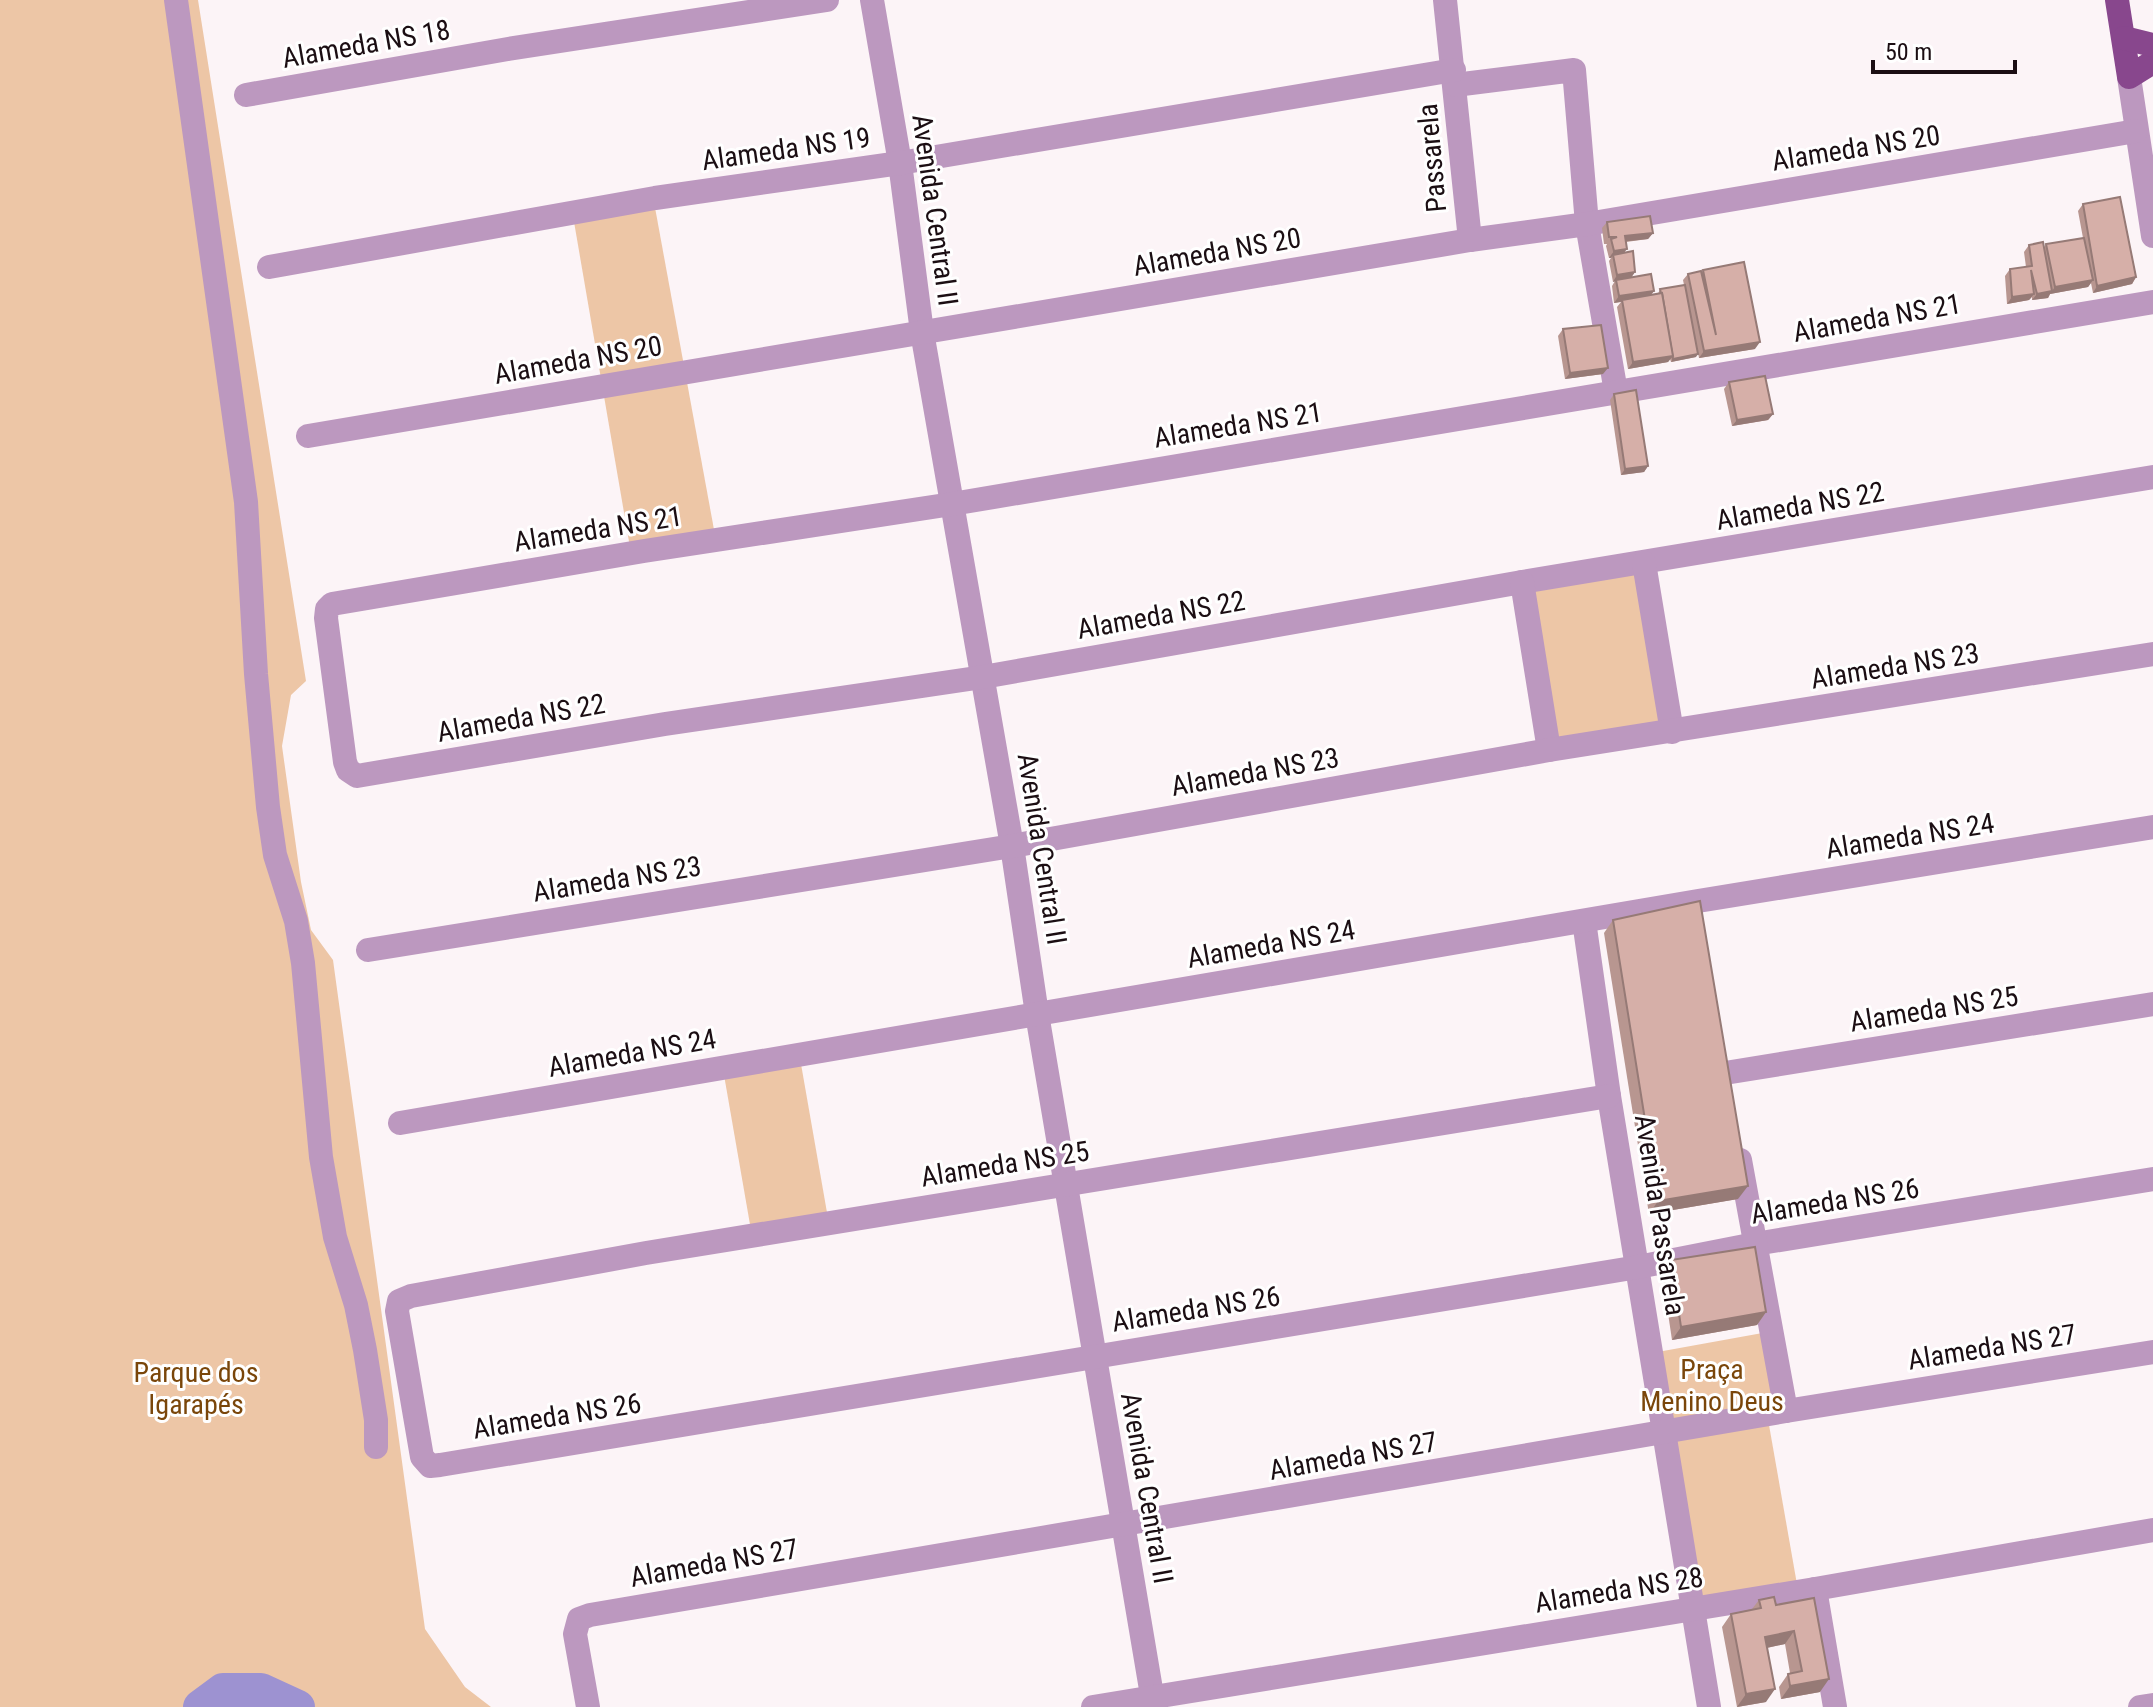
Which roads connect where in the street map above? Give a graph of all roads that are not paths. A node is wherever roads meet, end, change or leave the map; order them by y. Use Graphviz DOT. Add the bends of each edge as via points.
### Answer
graph roads {
  1 [pos="176,0"];
  2 [pos="827,0"];
  3 [pos="872,0"];
  4 [pos="1445,0"];
  5 [pos="2117,0"];
  6 [pos="2124,38"];
  7 [pos="2153,45"];
  8 [pos="2153,62"];
  9 [pos="2129,77"];
  10 [pos="1454,78"];
  11 [pos="246,95"];
  12 [pos="2136,131"];
  13 [pos="900,163"];
  14 [pos="1587,224"];
  15 [pos="2153,236"];
  16 [pos="1470,240"];
  17 [pos="269,267"];
  18 [pos="2153,302"];
  19 [pos="922,332"];
  20 [pos="1616,392"];
  21 [pos="308,436"];
  22 [pos="2153,477"];
  23 [pos="952,504"];
  24 [pos="1644,563"];
  25 [pos="1522,582"];
  26 [pos="332,604"];
  27 [pos="2153,654"];
  28 [pos="983,677"];
  29 [pos="1672,732"];
  30 [pos="1549,750"];
  31 [pos="2153,827"];
  32 [pos="1012,846"];
  33 [pos="1584,921"];
  34 [pos="368,950"];
  35 [pos="2153,1004"];
  36 [pos="1037,1014"];
  37 [pos="1725,1073"];
  38 [pos="1609,1096"];
  39 [pos="400,1123"];
  40 [pos="1736,1135"];
  41 [pos="2153,1179"];
  42 [pos="1066,1184"];
  43 [pos="1755,1244"];
  44 [pos="1638,1267"];
  45 [pos="411,1296"];
  46 [pos="2153,1352"];
  47 [pos="1095,1356"];
  48 [pos="1786,1411"];
  49 [pos="1665,1432"];
  50 [pos="376,1447"];
  51 [pos="1123,1526"];
  52 [pos="2153,1530"];
  53 [pos="1815,1589"];
  54 [pos="1693,1608"];
  55 [pos="1153,1702"];
  56 [pos="2153,1705"];
  57 [pos="588,1707"];
  58 [pos="1093,1707"];
  59 [pos="1709,1707"];
  60 [pos="1835,1707"];
  61 [pos="2140,1707"];
  1 -- 50 [label="street" via="246,502 268,807 275,855 298,935 321,1157 335,1237 365,1350"];
  2 -- 11 [label="street, Alameda NS 18"];
  3 -- 13 [label="street, Avenida Central II"];
  4 -- 10 [label="street, Passarela"];
  5 -- 6 [label="main road"];
  6 -- 7 [label="main road"];
  6 -- 9 [label="main road"];
  8 -- 9 [label="main road"];
  9 -- 12 [label="street"];
  10 -- 13 [label="street, Alameda NS 19"];
  10 -- 14 [label="street, Alameda NS 19" via="1574,70"];
  10 -- 16 [label="street, Passarela"];
  12 -- 14 [label="street, Alameda NS 20"];
  12 -- 15 [label="street"];
  13 -- 17 [label="street, Alameda NS 19" via="655,198"];
  13 -- 19 [label="street, Avenida Central II"];
  14 -- 16 [label="street, Alameda NS 20"];
  14 -- 20 [label="street"];
  16 -- 19 [label="street, Alameda NS 20"];
  18 -- 20 [label="street, Alameda NS 21"];
  19 -- 21 [label="street, Alameda NS 20"];
  19 -- 23 [label="street, Avenida Central II"];
  20 -- 23 [label="street, Alameda NS 21"];
  22 -- 24 [label="street, Alameda NS 22"];
  23 -- 26 [label="street, Alameda NS 21"];
  23 -- 28 [label="street, Avenida Central II"];
  24 -- 25 [label="street, Alameda NS 22"];
  24 -- 29 [label="street"];
  25 -- 28 [label="street, Alameda NS 22"];
  25 -- 30 [label="street"];
  26 -- 28 [label="street, Alameda NS 22" via="326,618 341,737 346,766 357,776"];
  27 -- 29 [label="street, Alameda NS 23"];
  28 -- 32 [label="street, Avenida Central II"];
  29 -- 30 [label="street, Alameda NS 23"];
  30 -- 32 [label="street, Alameda NS 23"];
  31 -- 33 [label="street, Alameda NS 24" via="1699,909"];
  32 -- 34 [label="street, Alameda NS 23"];
  32 -- 36 [label="street, Avenida Central II"];
  33 -- 36 [label="street, Alameda NS 24"];
  33 -- 38 [label="street, Avenida Passarela"];
  35 -- 37 [label="street, Alameda NS 25"];
  36 -- 39 [label="street, Alameda NS 24"];
  36 -- 42 [label="street, Avenida Central II"];
  38 -- 42 [label="street, Alameda NS 25"];
  38 -- 44 [label="street, Avenida Passarela"];
  40 -- 43 [label="street"];
  41 -- 43 [label="street, Alameda NS 26"];
  42 -- 45 [label="street, Alameda NS 25"];
  42 -- 47 [label="street, Avenida Central II"];
  43 -- 44 [label="street, Alameda NS 26"];
  43 -- 48 [label="street"];
  44 -- 47 [label="street, Alameda NS 26"];
  44 -- 49 [label="street, Avenida Passarela"];
  45 -- 47 [label="street, Alameda NS 26" via="399,1301 397,1311 422,1457 430,1466"];
  46 -- 48 [label="street, Alameda NS 27"];
  47 -- 51 [label="street, Avenida Central II"];
  48 -- 49 [label="street, Alameda NS 27"];
  49 -- 51 [label="street, Alameda NS 27"];
  49 -- 54 [label="street, Avenida Passarela"];
  51 -- 55 [label="street, Avenida Central II"];
  51 -- 57 [label="street, Alameda NS 27" via="590,1615 579,1619 575,1634"];
  52 -- 53 [label="street, Alameda NS 28"];
  53 -- 54 [label="street, Alameda NS 28"];
  53 -- 60 [label="street"];
  54 -- 55 [label="street, Alameda NS 28"];
  54 -- 59 [label="street, Avenida Passarela"];
  55 -- 58 [label="street, Alameda NS 28"];
  56 -- 61 [label="street"];
}
